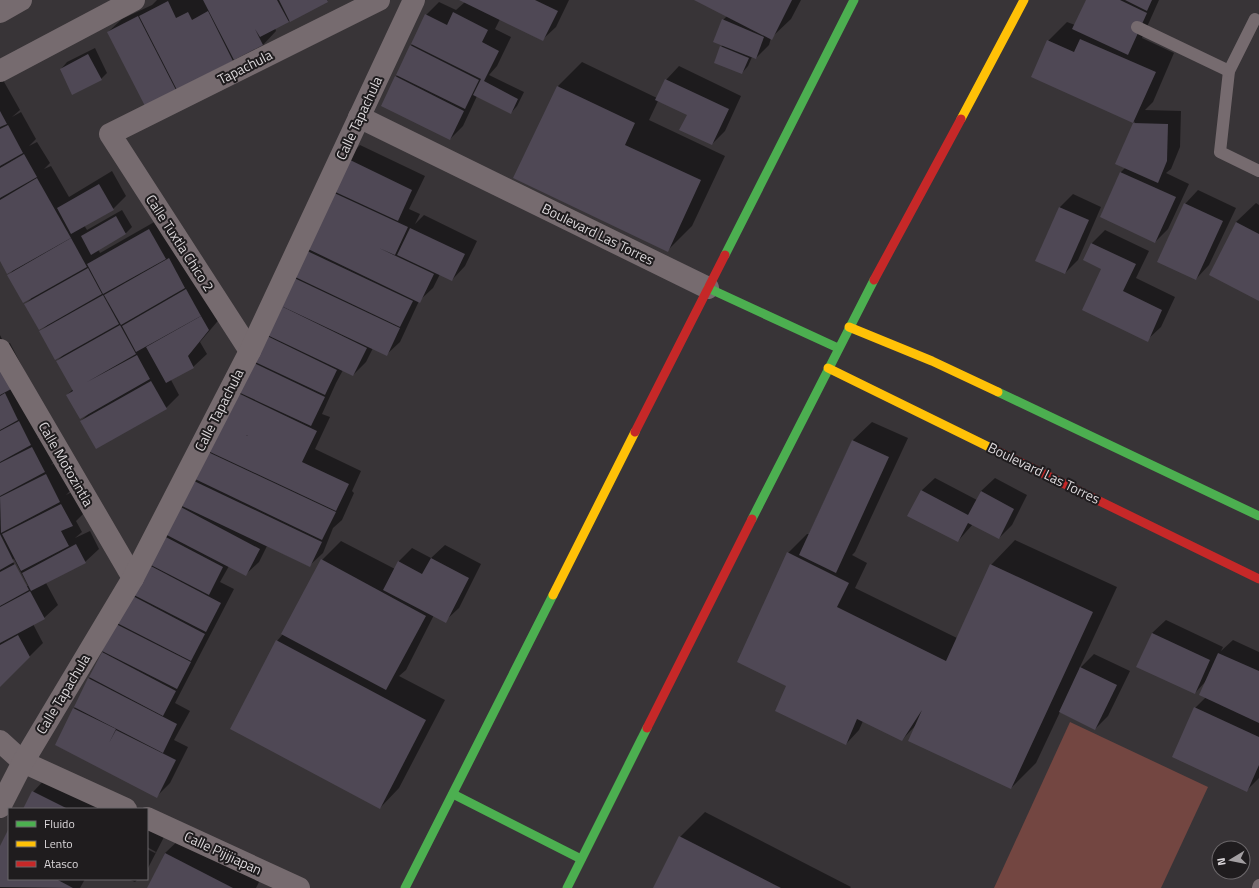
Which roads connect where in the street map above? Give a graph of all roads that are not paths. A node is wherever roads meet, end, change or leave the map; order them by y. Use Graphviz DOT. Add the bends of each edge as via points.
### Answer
graph roads {
  1 [pos="21,0"];
  2 [pos="134,0"];
  3 [pos="379,0"];
  4 [pos="414,0"];
  5 [pos="854,0"];
  6 [pos="1024,0"];
  7 [pos="0,12"];
  8 [pos="1255,19"];
  9 [pos="1137,27"];
  10 [pos="0,71"];
  11 [pos="1229,71"];
  12 [pos="359,117"];
  13 [pos="110,134"];
  14 [pos="1259,171"];
  15 [pos="708,288"];
  16 [pos="849,327"];
  17 [pos="838,348"];
  18 [pos="0,350"];
  19 [pos="250,351"];
  20 [pos="828,368"];
  21 [pos="1259,516"];
  22 [pos="133,578"];
  23 [pos="1259,579"];
  24 [pos="0,741"];
  25 [pos="23,762"];
  26 [pos="453,794"];
  27 [pos="0,807"];
  28 [pos="124,808"];
  29 [pos="148,818"];
  30 [pos="581,859"];
  31 [pos="1259,885"];
  32 [pos="299,888"];
  33 [pos="405,888"];
  34 [pos="567,888"];
  35 [pos="1258,888"];
  1 -- 7 [label="street"];
  2 -- 10 [label="street"];
  3 -- 13 [label="street, Tapachula"];
  4 -- 12 [label="street, Calle Tapachula"];
  5 -- 15 [label="street"];
  6 -- 16 [label="street"];
  8 -- 11 [label="lane"];
  9 -- 11 [label="lane"];
  11 -- 14 [label="lane" via="1220,152"];
  12 -- 15 [label="street, Boulevard Las Torres"];
  12 -- 19 [label="street, Calle Tapachula"];
  13 -- 19 [label="street, Calle Tuxtla Chico 2"];
  15 -- 17 [label="street, Boulevard Las Torres"];
  15 -- 26 [label="street"];
  16 -- 17 [label="street"];
  16 -- 21 [label="street" via="932,360"];
  17 -- 20 [label="street"];
  18 -- 22 [label="street, Calle Motozintla"];
  19 -- 22 [label="street, Calle Tapachula"];
  20 -- 23 [label="street, Boulevard Las Torres"];
  20 -- 30 [label="street"];
  22 -- 25 [label="street, Calle Tapachula"];
  24 -- 25 [label="street"];
  25 -- 27 [label="street, Calle Tapachula"];
  25 -- 28 [label="street"];
  26 -- 30 [label="street"];
  26 -- 33 [label="street"];
  29 -- 32 [label="street, Calle Pijijiapan"];
  30 -- 34 [label="street"];
  31 -- 35 [label="lane"];
}
